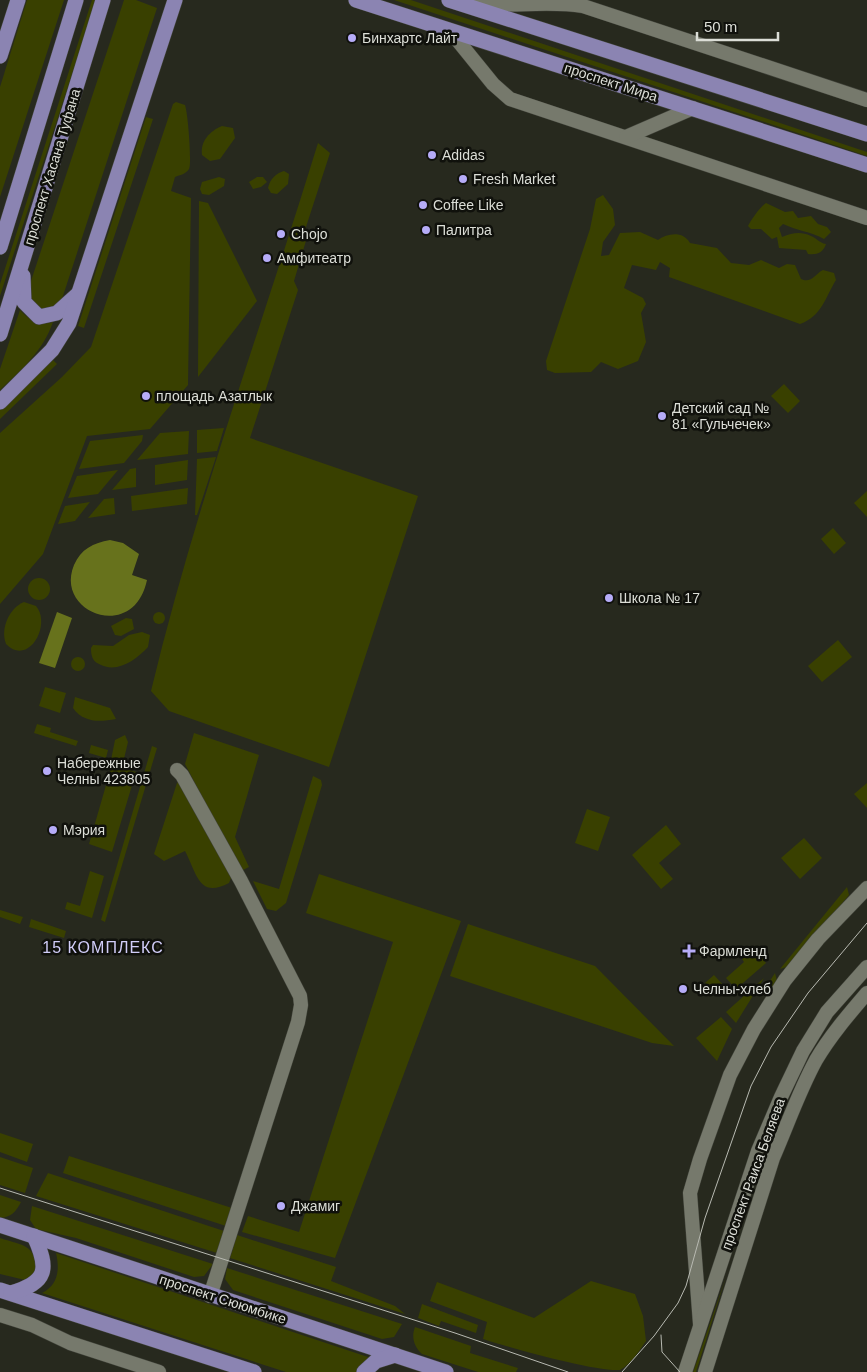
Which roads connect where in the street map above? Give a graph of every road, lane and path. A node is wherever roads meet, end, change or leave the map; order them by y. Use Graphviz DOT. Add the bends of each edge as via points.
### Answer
graph roads {
  1 [pos="18,0"];
  2 [pos="76,0"];
  3 [pos="103,0"];
  4 [pos="356,0"];
  5 [pos="450,0"];
  6 [pos="176,3"];
  7 [pos="450,31"];
  8 [pos="0,56"];
  9 [pos="867,100"];
  10 [pos="693,108"];
  11 [pos="867,134"];
  12 [pos="626,137"];
  13 [pos="867,165"];
  14 [pos="867,218"];
  15 [pos="0,247"];
  16 [pos="22,267"];
  17 [pos="79,293"];
  18 [pos="0,334"];
  19 [pos="0,402"];
  20 [pos="177,770"];
  21 [pos="867,888"];
  22 [pos="867,967"];
  23 [pos="867,993"];
  24 [pos="0,1225"];
  25 [pos="34,1236"];
  26 [pos="5,1291"];
  27 [pos="210,1296"];
  28 [pos="0,1314"];
  29 [pos="700,1324"];
  30 [pos="395,1356"];
  31 [pos="159,1372"];
  32 [pos="254,1372"];
  33 [pos="364,1372"];
  34 [pos="446,1372"];
  35 [pos="685,1372"];
  36 [pos="705,1372"];
  1 -- 8 [label="main road"];
  2 -- 15 [label="main road, проспект Хасана Туфана"];
  3 -- 16 [label="main road, проспект Хасана Туфана"];
  4 -- 7 [label="main road, проспект Мира"];
  5 -- 9 [label="street" via="484,5 556,1 583,6"];
  5 -- 11 [label="main road, проспект Мира"];
  6 -- 17 [label="main road"];
  7 -- 10 [label="main road, проспект Мира"];
  7 -- 12 [label="street" via="492,84 510,99"];
  10 -- 12 [label="street"];
  10 -- 13 [label="main road, проспект Мира"];
  12 -- 14 [label="street"];
  16 -- 17 [label="main road" via="24,302 38,317 57,313"];
  16 -- 18 [label="main road, проспект Хасана Туфана"];
  17 -- 19 [label="main road" via="69,323 52,350"];
  20 -- 27 [label="street" via="241,881 300,996 301,1005"];
  21 -- 29 [label="street" via="818,939 785,980 730,1075 690,1193"];
  22 -- 29 [label="street, проспект Раиса Беляева" via="827,1012 803,1051 781,1098 758,1151"];
  23 -- 36 [label="street, проспект Раиса Беляева" via="816,1060 781,1139"];
  24 -- 25 [label="main road, проспект Сююмбике"];
  25 -- 26 [label="main road" via="41,1250 43,1268 40,1279 26,1289"];
  25 -- 27 [label="main road, проспект Сююмбике"];
  26 -- 32 [label="main road"];
  27 -- 30 [label="main road, проспект Сююмбике"];
  28 -- 31 [label="street" via="70,1343"];
  29 -- 35 [label="street, проспект Раиса Беляева"];
  30 -- 33 [label="main road" via="376,1361"];
  30 -- 34 [label="main road, проспект Сююмбике"];
}
